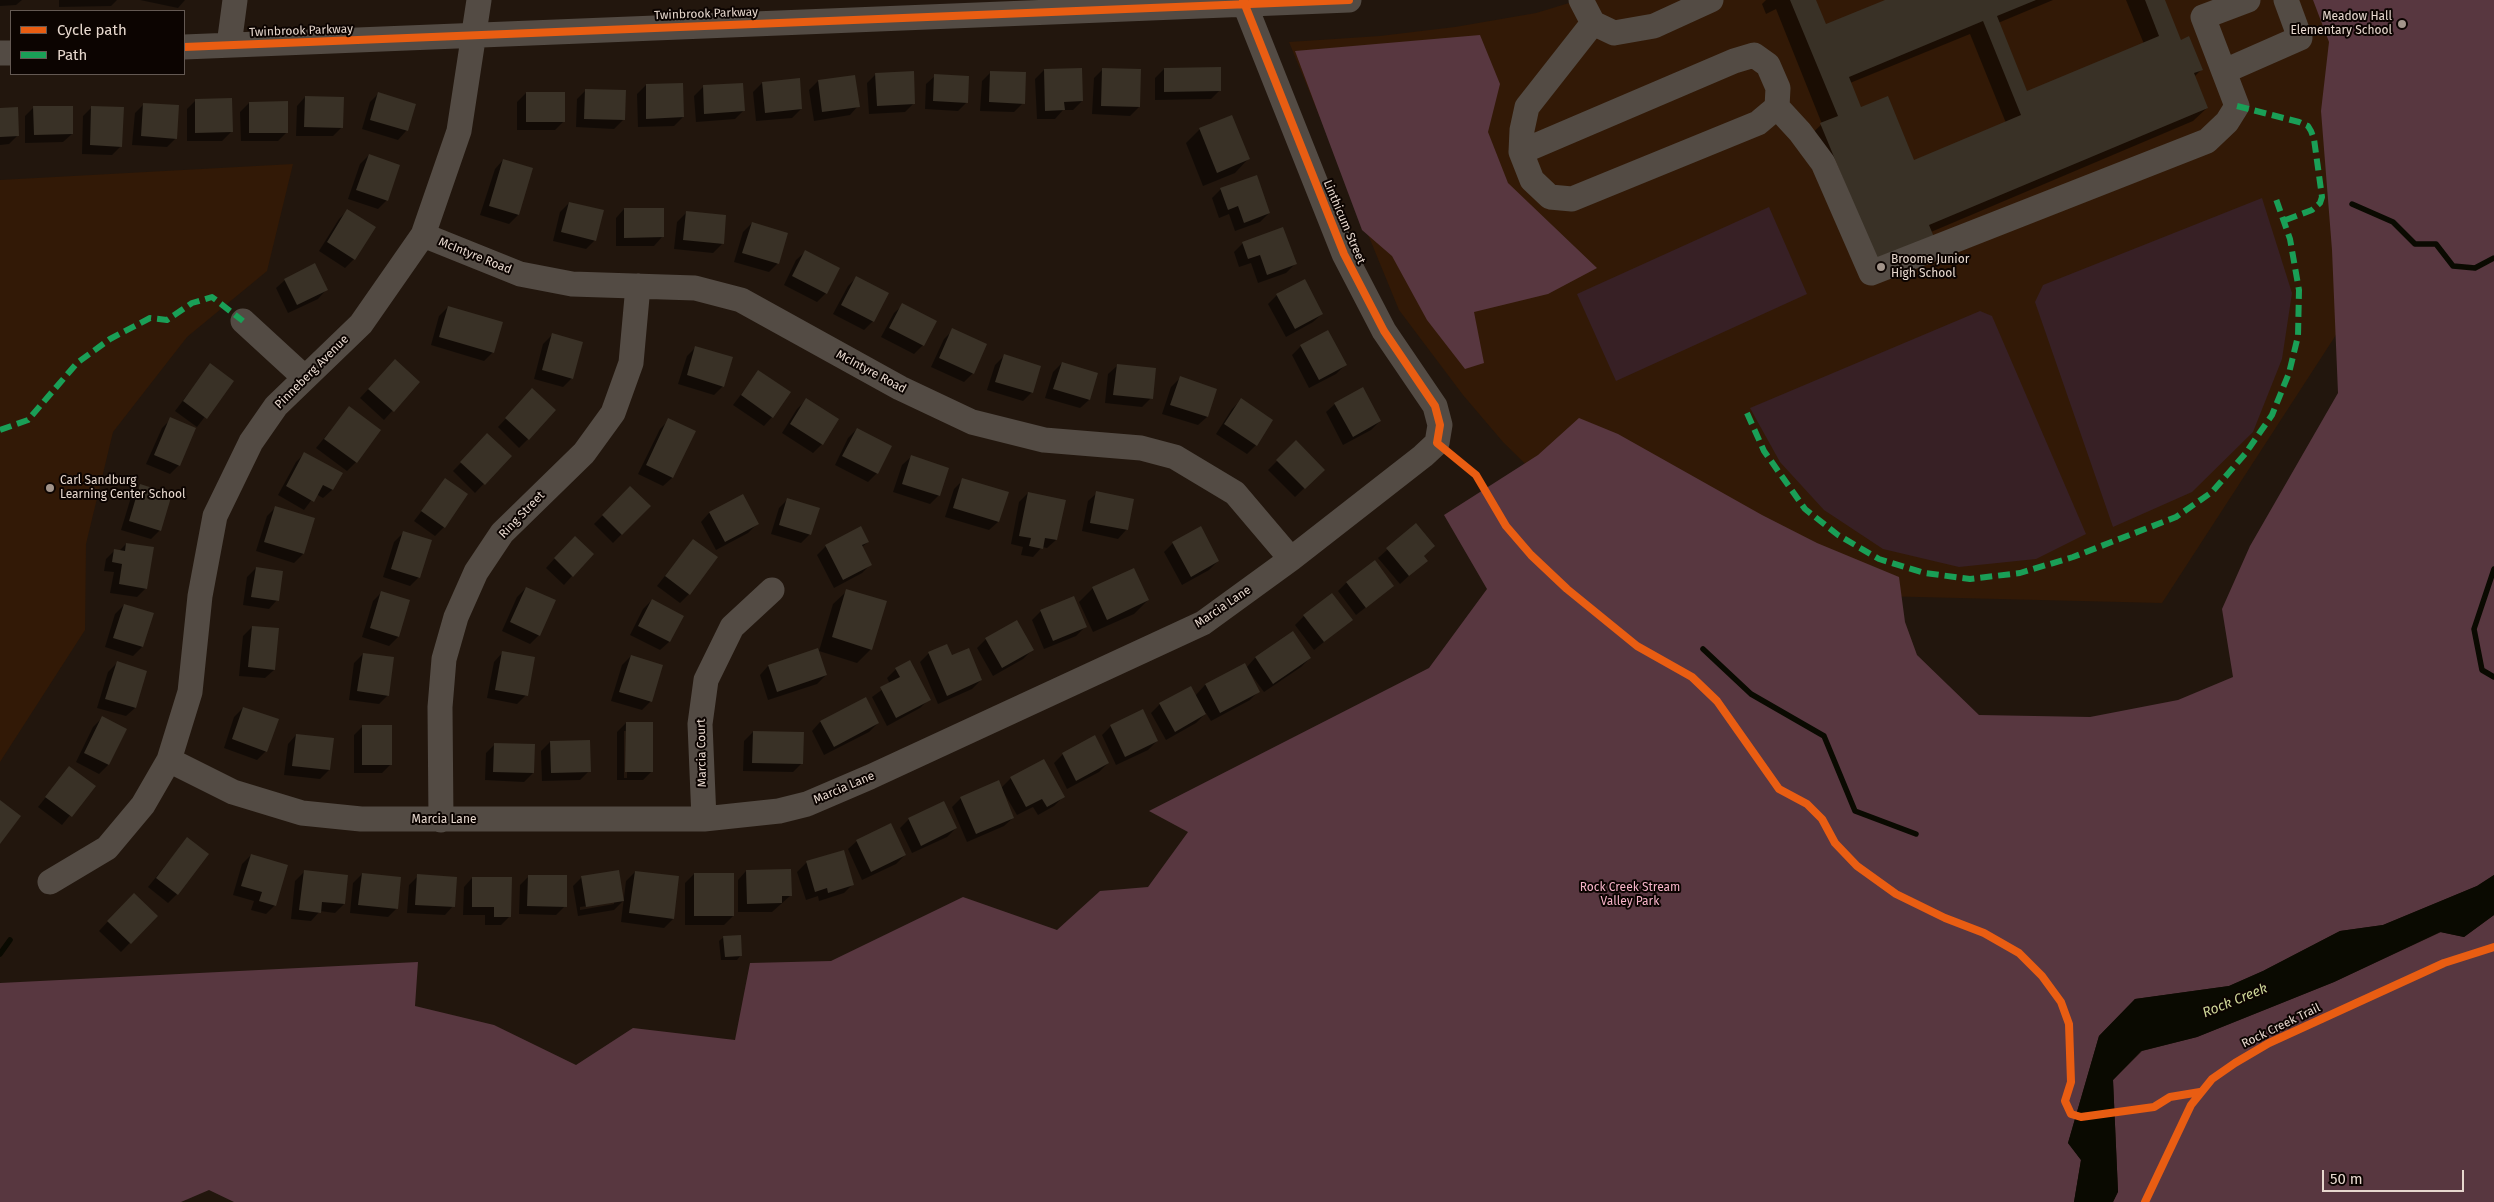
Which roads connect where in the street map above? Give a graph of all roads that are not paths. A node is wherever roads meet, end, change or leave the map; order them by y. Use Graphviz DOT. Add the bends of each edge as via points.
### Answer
graph roads {
  1 [pos="235,0"];
  2 [pos="479,0"];
  3 [pos="1349,0"];
  4 [pos="1581,0"];
  5 [pos="1711,0"];
  6 [pos="2248,0"];
  7 [pos="2286,0"];
  8 [pos="1244,2"];
  9 [pos="784,11"];
  10 [pos="1593,23"];
  11 [pos="474,35"];
  12 [pos="229,45"];
  13 [pos="185,47"];
  14 [pos="2225,71"];
  15 [pos="1776,108"];
  16 [pos="1522,152"];
  17 [pos="423,235"];
  18 [pos="638,286"];
  19 [pos="243,321"];
  20 [pos="305,378"];
  21 [pos="1437,442"];
  22 [pos="1291,559"];
  23 [pos="772,590"];
  24 [pos="169,760"];
  25 [pos="704,819"];
  26 [pos="440,820"];
  27 [pos="50,882"];
  1 -- 12 [label="street"];
  2 -- 11 [label="street, Pinneberg Avenue"];
  3 -- 8 [label="street, Twinbrook Parkway"];
  4 -- 10 [label="street"];
  5 -- 10 [label="street" via="1654,26 1614,34"];
  6 -- 14 [label="street" via="2204,17"];
  7 -- 14 [label="street" via="2300,38"];
  8 -- 9 [label="street, Twinbrook Parkway"];
  8 -- 21 [label="street, Linthicum Street" via="1344,254 1384,331 1435,406 1440,425"];
  9 -- 11 [label="street, Twinbrook Parkway"];
  10 -- 16 [label="street" via="1527,107"];
  11 -- 12 [label="street, Twinbrook Parkway"];
  11 -- 17 [label="street, Pinneberg Avenue" via="459,131"];
  12 -- 13 [label="street, Twinbrook Parkway"];
  14 -- 15 [label="street" via="2237,106 2227,122 2207,141 1871,273 1823,163 1800,132"];
  15 -- 16 [label="street" via="1758,123 1572,199 1550,197 1532,180"];
  15 -- 16 [label="street" via="1778,88 1768,65 1754,55"];
  17 -- 18 [label="street, McIntyre Road" via="520,274 572,284"];
  17 -- 20 [label="street, Pinneberg Avenue" via="361,324"];
  18 -- 22 [label="street, McIntyre Road" via="695,288 741,300 900,388 972,422 1044,440 1141,448 1175,456 1235,493"];
  18 -- 26 [label="street, Ring Street" via="630,363 613,413 584,453 502,533 476,572 456,617 444,659 440,707"];
  19 -- 20 [label="street"];
  20 -- 24 [label="street, Pinneberg Avenue" via="276,406 251,442 215,516 200,596 190,692"];
  21 -- 22 [label="street, Marcia Lane"];
  22 -- 25 [label="street, Marcia Lane" via="1203,623 870,778 807,804 779,811"];
  23 -- 25 [label="street, Marcia Court" via="732,627 706,680 700,724"];
  24 -- 26 [label="street, Marcia Lane" via="233,792 302,813 361,819"];
  24 -- 27 [label="street, Pinneberg Avenue" via="142,805 107,848"];
  25 -- 26 [label="street, Marcia Lane"];
}
